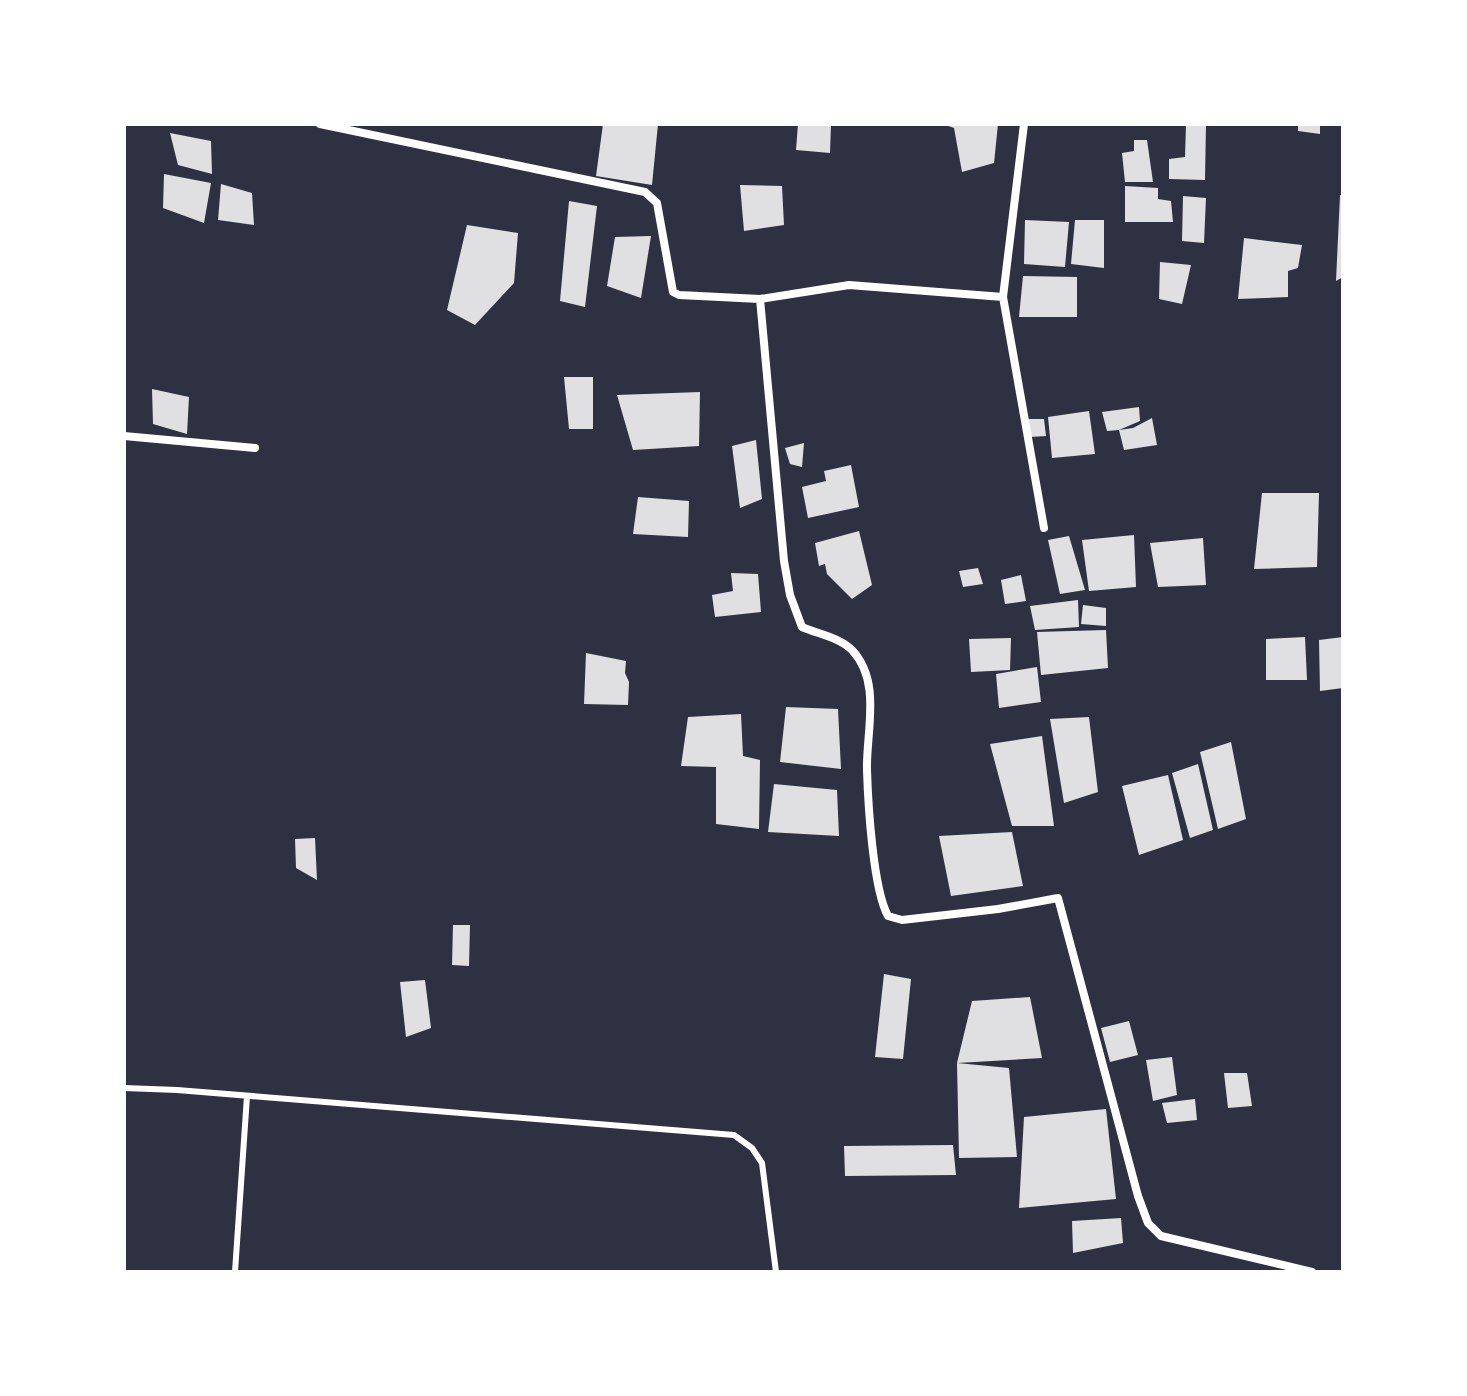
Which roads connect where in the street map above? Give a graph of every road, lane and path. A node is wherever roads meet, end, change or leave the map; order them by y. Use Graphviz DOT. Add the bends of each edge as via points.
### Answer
graph roads {
  1 [pos="320,124"];
  2 [pos="1024,124"];
  3 [pos="1003,297"];
  4 [pos="760,299"];
  5 [pos="124,436"];
  6 [pos="255,448"];
  7 [pos="1044,528"];
  8 [pos="124,1088"];
  9 [pos="247,1096"];
  10 [pos="235,1272"];
  11 [pos="776,1272"];
  12 [pos="1312,1272"];
  1 -- 4 [label="street" via="645,192 657,203 673,292"];
  2 -- 3 [label="street"];
  3 -- 4 [label="street" via="849,285"];
  3 -- 7 [label="street"];
  4 -- 12 [label="street" via="790,595 802,627 834,638 864,667 870,693 867,769 873,849 886,913 902,920 1058,898 1148,1223 1161,1236"];
  5 -- 6 [label="street"];
  8 -- 9 [label="lane"];
  9 -- 10 [label="lane"];
  9 -- 11 [label="lane" via="734,1135 762,1163"];
}
